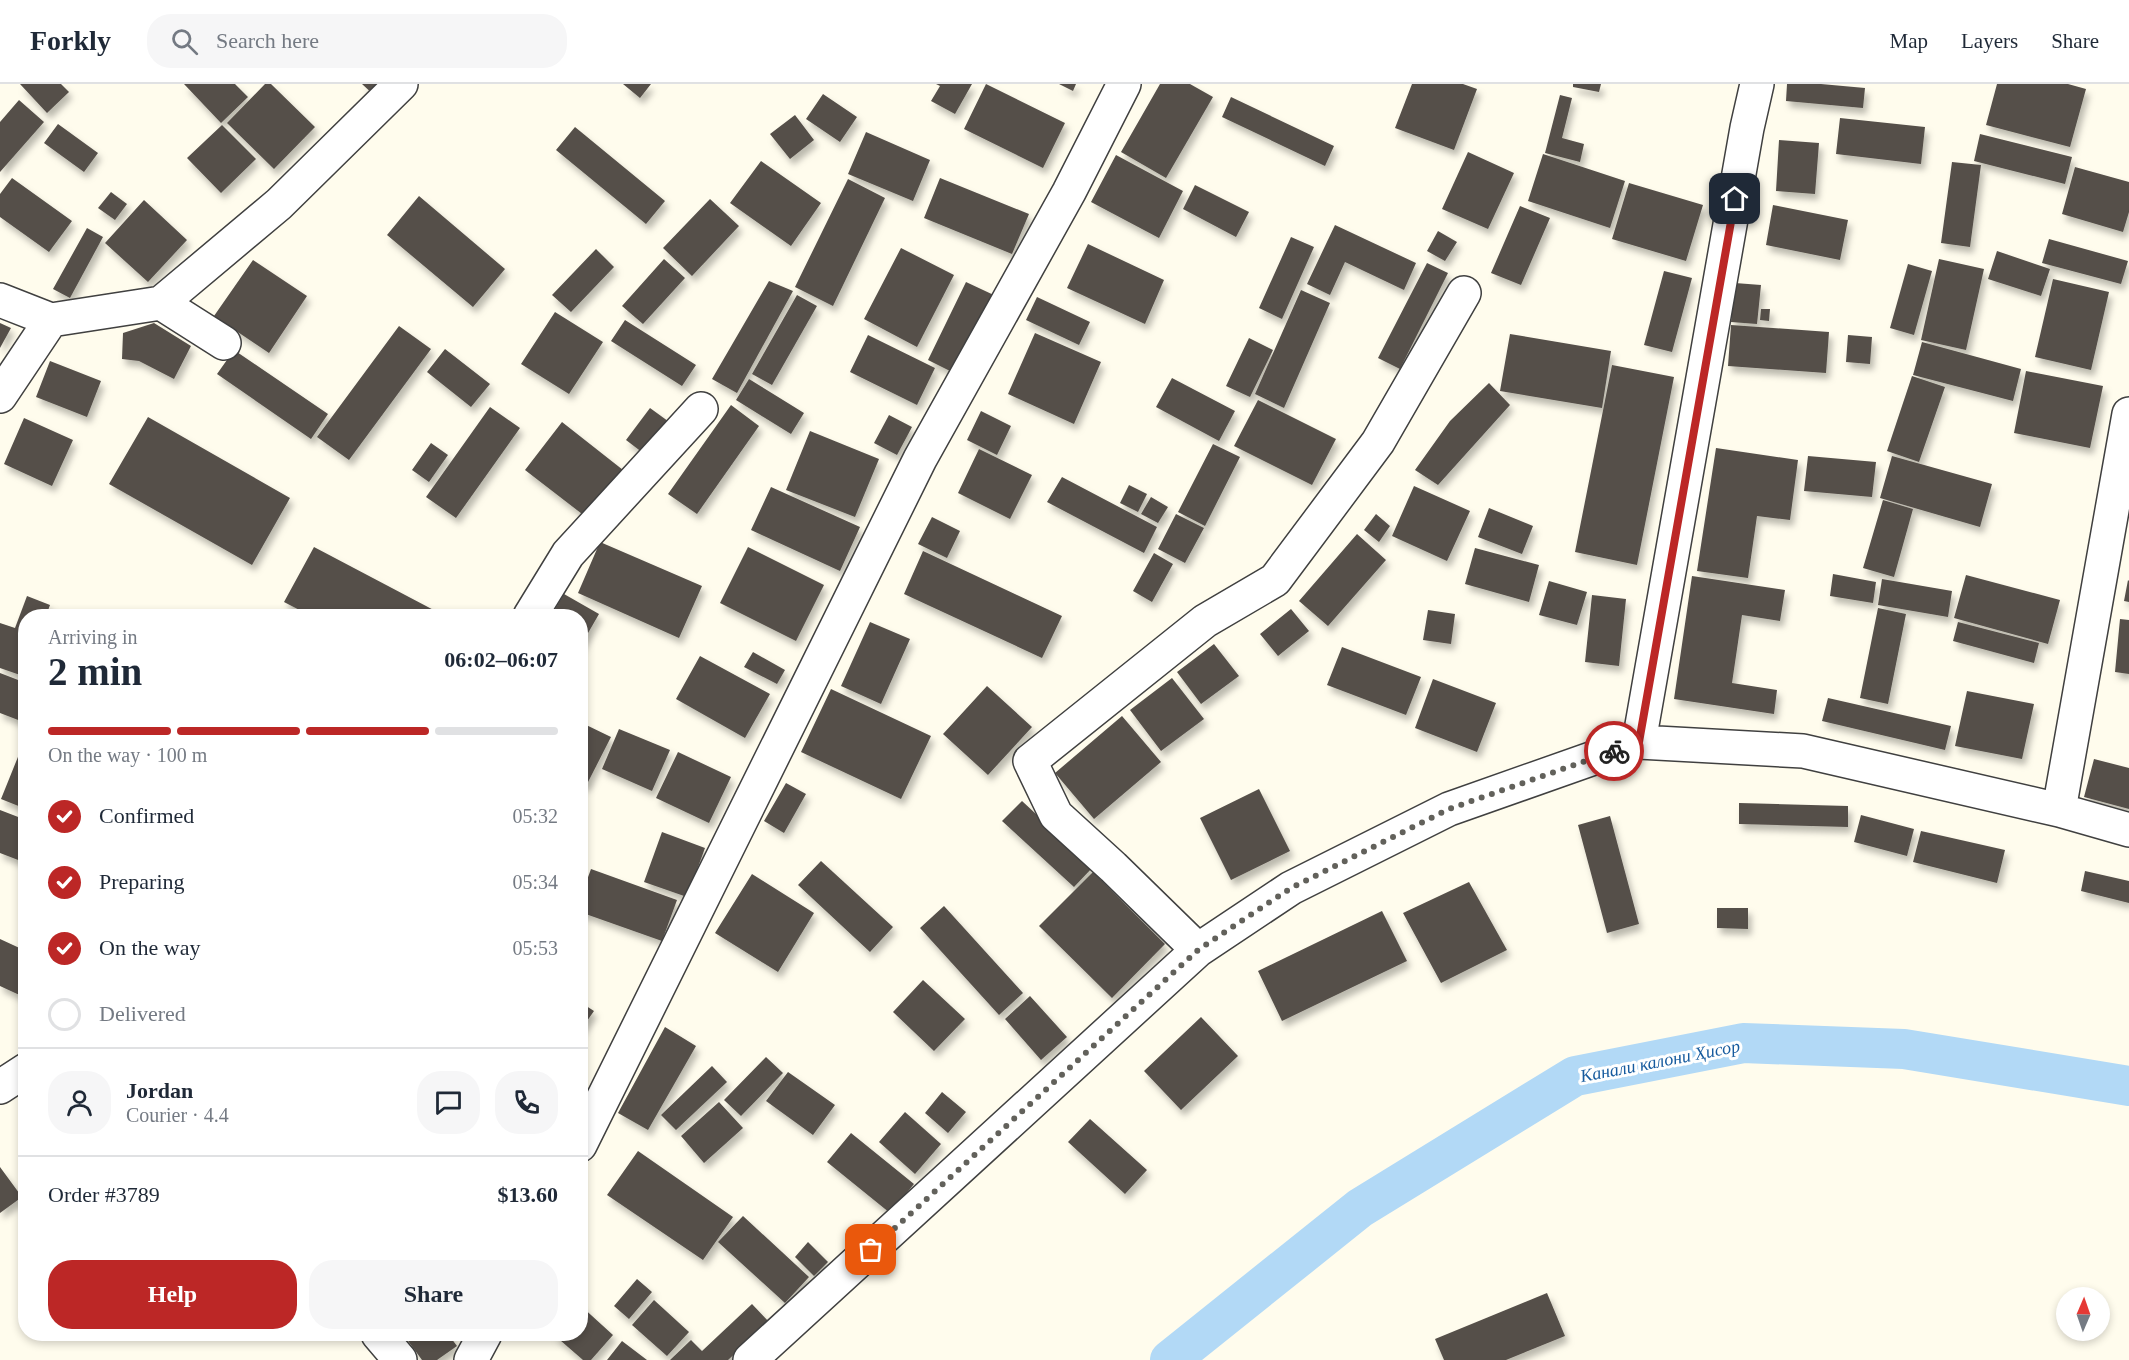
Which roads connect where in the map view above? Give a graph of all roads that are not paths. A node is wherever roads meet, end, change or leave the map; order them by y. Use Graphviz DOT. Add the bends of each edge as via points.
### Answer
graph roads {
  1 [pos="401,84"];
  2 [pos="1124,84"];
  3 [pos="1757,84"];
  4 [pos="1464,293"];
  5 [pos="0,300"];
  6 [pos="161,303"];
  7 [pos="51,320"];
  8 [pos="224,343"];
  9 [pos="0,396"];
  10 [pos="701,410"];
  11 [pos="2129,414"];
  12 [pos="534,609"];
  13 [pos="1639,742"];
  14 [pos="2059,810"];
  15 [pos="2129,830"];
  16 [pos="1198,950"];
  17 [pos="18,1075"];
  18 [pos="0,1087"];
  19 [pos="588,1129"];
  20 [pos="384,1341"];
  21 [pos="481,1341"];
  22 [pos="400,1360"];
  23 [pos="471,1360"];
  24 [pos="750,1360"];
  1 -- 6 [label="street" via="279,204"];
  2 -- 19 [label="street" via="1069,192 920,459"];
  3 -- 13 [label="street"];
  4 -- 16 [label="street" via="1378,442 1275,580 1205,621 1030,761 1056,815"];
  5 -- 7 [label="street"];
  6 -- 7 [label="street"];
  6 -- 8 [label="street"];
  7 -- 9 [label="street"];
  10 -- 12 [label="street" via="568,554"];
  11 -- 14 [label="street"];
  13 -- 14 [label="street" via="1803,751"];
  13 -- 16 [label="street" via="1449,809 1291,888"];
  14 -- 15 [label="street"];
  16 -- 24 [label="street"];
  17 -- 18 [label="street"];
  20 -- 22 [label="street"];
  21 -- 23 [label="street"];
}
